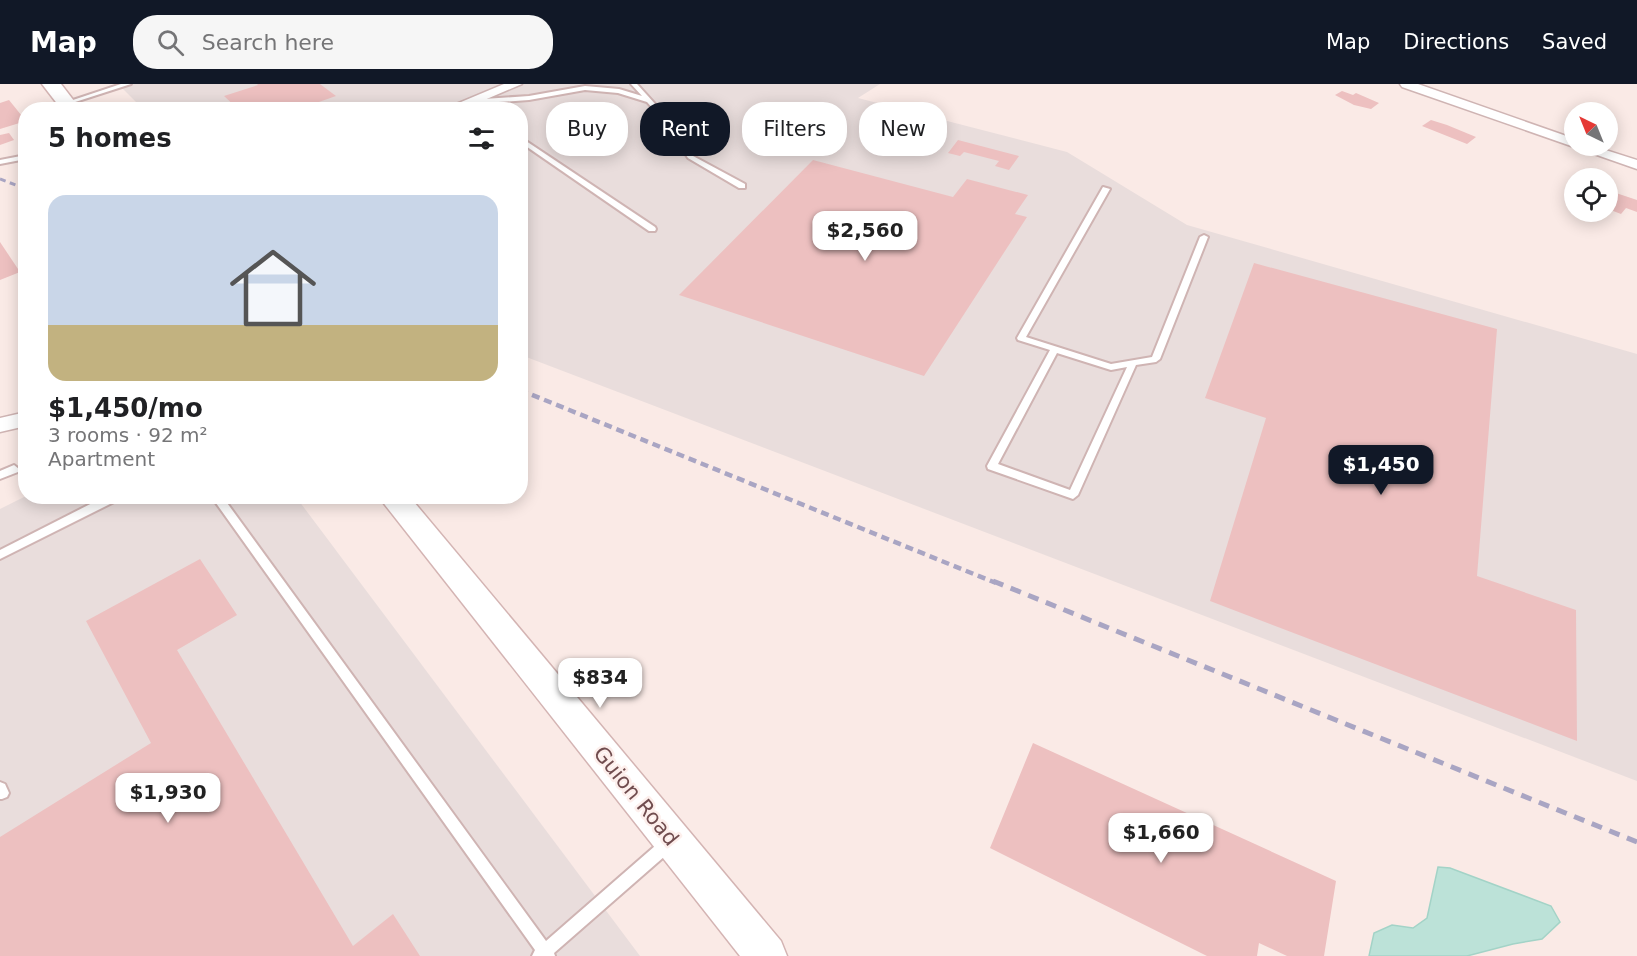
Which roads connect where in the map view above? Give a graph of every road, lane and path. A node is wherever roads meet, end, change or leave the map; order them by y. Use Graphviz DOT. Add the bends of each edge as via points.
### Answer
graph roads {
  1 [pos="51,84"];
  2 [pos="128,84"];
  3 [pos="516,84"];
  4 [pos="634,84"];
  5 [pos="1406,84"];
  6 [pos="650,101"];
  7 [pos="67,102"];
  8 [pos="81,102"];
  9 [pos="481,102"];
  10 [pos="501,102"];
  11 [pos="1564,140"];
  12 [pos="528,144"];
  13 [pos="1610,156"];
  14 [pos="18,159"];
  15 [pos="0,162"];
  16 [pos="1637,165"];
  17 [pos="742,186"];
  18 [pos="1106,189"];
  19 [pos="652,229"];
  20 [pos="1204,237"];
  21 [pos="1055,349"];
  22 [pos="1133,363"];
  23 [pos="18,422"];
  24 [pos="0,425"];
  25 [pos="14,469"];
  26 [pos="0,475"];
  27 [pos="101,504"];
  28 [pos="222,504"];
  29 [pos="398,504"];
  30 [pos="0,555"];
  31 [pos="672,841"];
  32 [pos="544,954"];
  33 [pos="766,956"];
  1 -- 7 [label="street"];
  2 -- 8 [label="lane"];
  3 -- 9 [label="street"];
  4 -- 6 [label="lane"];
  5 -- 11 [label="street"];
  6 -- 10 [label="lane" via="619,91 585,88"];
  6 -- 17 [label="lane" via="690,157"];
  12 -- 19 [label="lane"];
  13 -- 16 [label="street"];
  14 -- 15 [label="lane"];
  18 -- 21 [label="lane" via="1021,338"];
  20 -- 22 [label="lane" via="1156,359"];
  21 -- 22 [label="lane" via="1111,367"];
  21 -- 22 [label="lane" via="992,466 1073,495"];
  23 -- 24 [label="street"];
  25 -- 26 [label="lane"];
  27 -- 30 [label="lane"];
  28 -- 32 [label="lane"];
  29 -- 31 [label="street, Guion Road"];
  31 -- 32 [label="lane"];
  31 -- 33 [label="street, Guion Road"];
}
